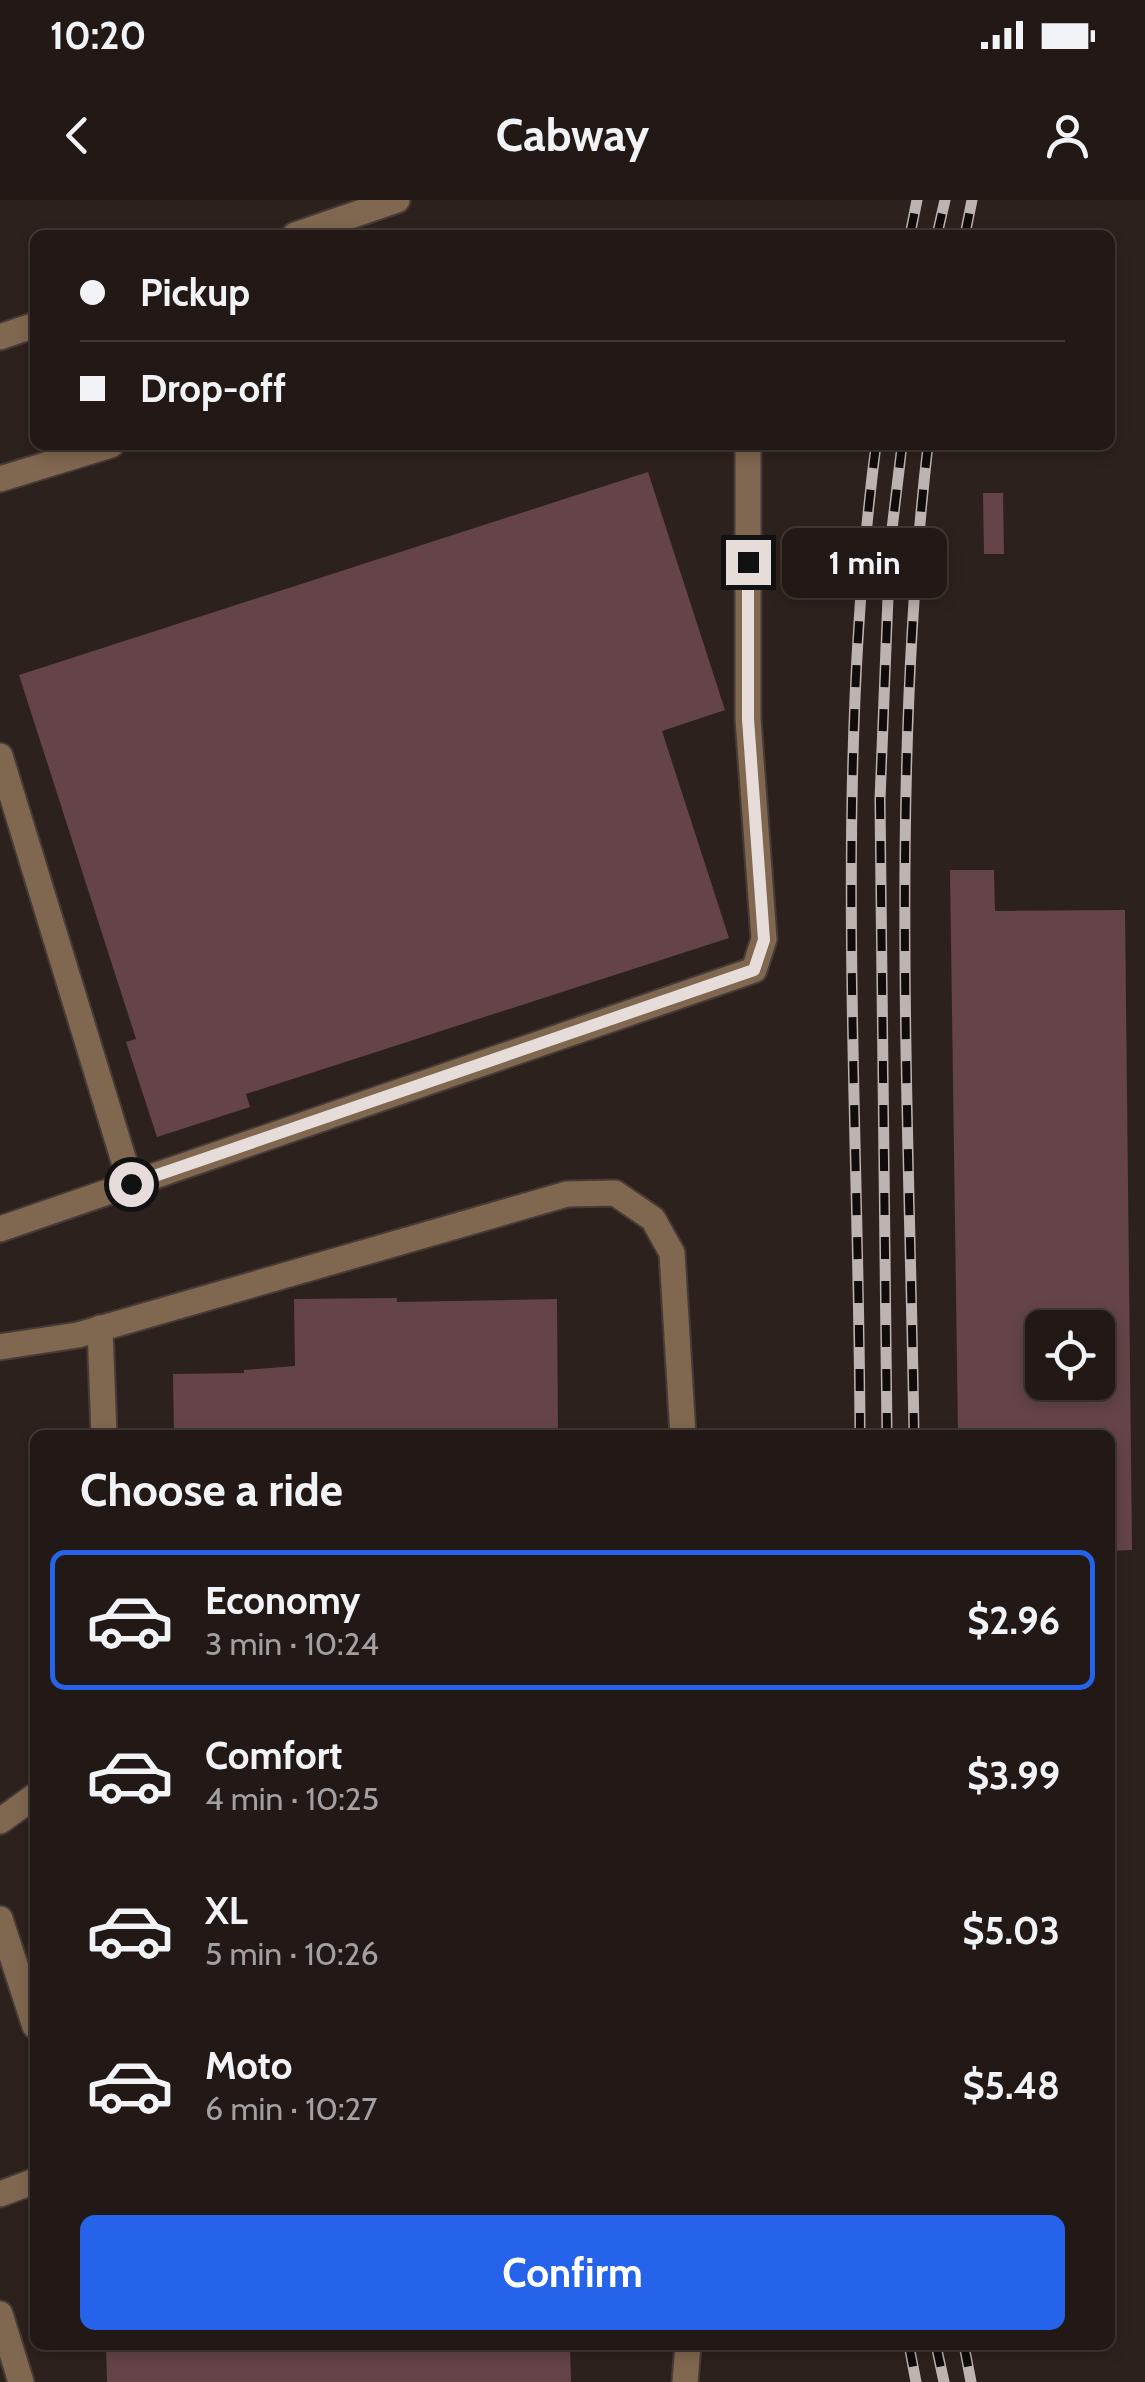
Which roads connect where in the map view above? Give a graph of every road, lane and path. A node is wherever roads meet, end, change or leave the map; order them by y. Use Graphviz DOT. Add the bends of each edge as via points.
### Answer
graph roads {
  1 [pos="397,200"];
  2 [pos="310,230"];
  3 [pos="30,326"];
  4 [pos="0,336"];
  5 [pos="96,450"];
  6 [pos="748,450"];
  7 [pos="0,479"];
  8 [pos="0,756"];
  9 [pos="131,1184"];
  10 [pos="0,1228"];
  11 [pos="100,1328"];
  12 [pos="0,1346"];
  13 [pos="104,1430"];
  14 [pos="682,1430"];
  15 [pos="30,1800"];
  16 [pos="0,1821"];
  17 [pos="0,1919"];
  18 [pos="30,2011"];
  19 [pos="30,2184"];
  20 [pos="0,2194"];
  21 [pos="0,2314"];
  22 [pos="688,2350"];
  23 [pos="21,2382"];
  24 [pos="685,2382"];
  1 -- 2 [label="lane"];
  3 -- 4 [label="lane"];
  5 -- 7 [label="lane"];
  6 -- 9 [label="lane" via="748,719 764,940 754,970"];
  8 -- 9 [label="lane"];
  9 -- 10 [label="lane"];
  11 -- 12 [label="lane"];
  11 -- 13 [label="lane"];
  11 -- 14 [label="lane" via="567,1194 615,1193 653,1219 672,1253"];
  15 -- 16 [label="lane"];
  17 -- 18 [label="lane"];
  19 -- 20 [label="lane"];
  21 -- 23 [label="lane"];
  22 -- 24 [label="lane"];
}
